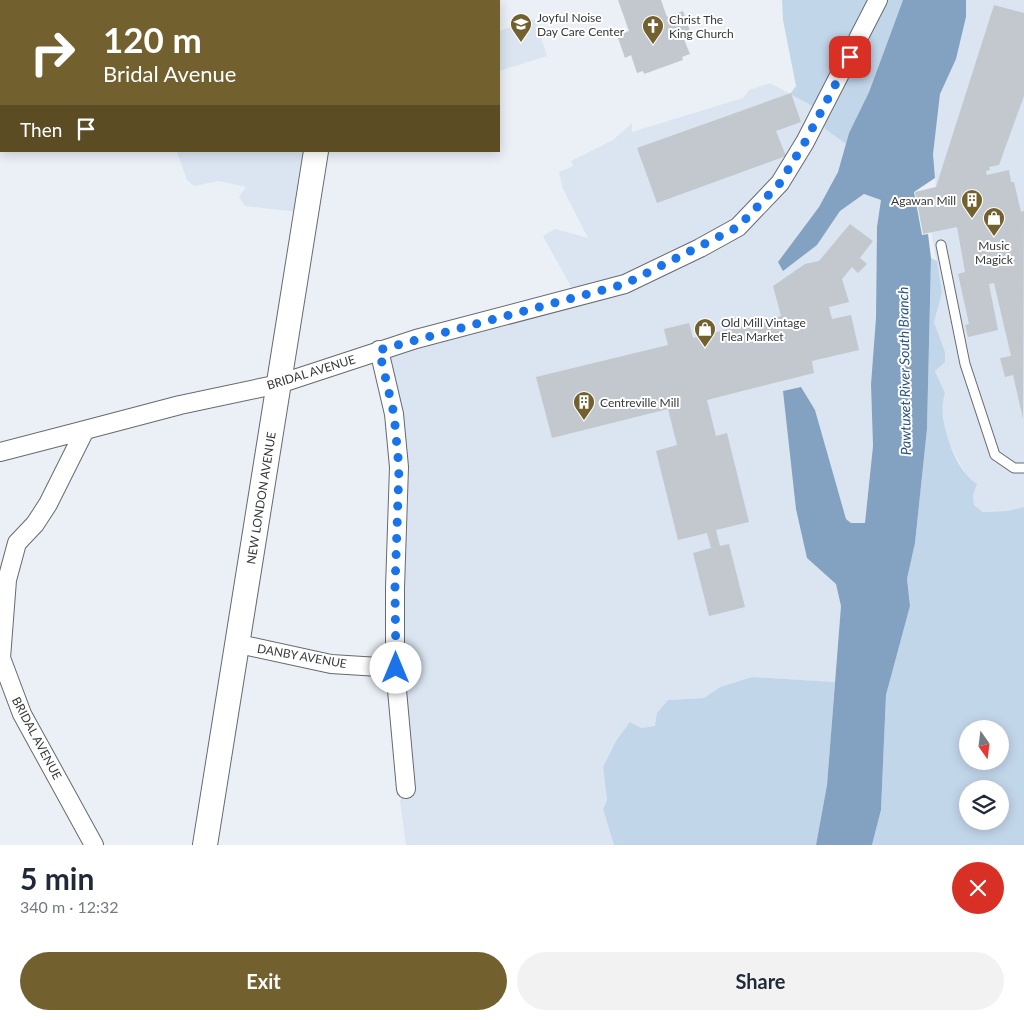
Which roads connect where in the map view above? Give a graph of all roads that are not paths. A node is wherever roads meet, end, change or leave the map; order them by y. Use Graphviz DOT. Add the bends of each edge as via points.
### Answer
graph roads {
  1 [pos="878,0"];
  2 [pos="316,152"];
  3 [pos="941,245"];
  4 [pos="379,350"];
  5 [pos="280,384"];
  6 [pos="85,430"];
  7 [pos="0,452"];
  8 [pos="1024,468"];
  9 [pos="17,543"];
  10 [pos="0,552"];
  11 [pos="239,644"];
  12 [pos="396,668"];
  13 [pos="406,789"];
  14 [pos="94,845"];
  15 [pos="205,845"];
  1 -- 4 [label="street, BRIDAL AVENUE" via="805,142 780,183 738,227 625,284"];
  2 -- 5 [label="main road, NEW LONDON AVENUE"];
  3 -- 8 [label="lane" via="965,364 994,455 1014,468"];
  4 -- 5 [label="street, BRIDAL AVENUE"];
  4 -- 12 [label="street" via="394,414 399,468"];
  5 -- 6 [label="street, BRIDAL AVENUE" via="180,405"];
  5 -- 11 [label="main road, NEW LONDON AVENUE"];
  6 -- 7 [label="street"];
  6 -- 9 [label="street, BRIDAL AVENUE" via="48,504"];
  9 -- 10 [label="street"];
  9 -- 14 [label="street, BRIDAL AVENUE" via="6,580 3,666 22,714"];
  11 -- 12 [label="street, DANBY AVENUE" via="331,664"];
  11 -- 15 [label="main road, NEW LONDON AVENUE"];
  12 -- 13 [label="street"];
}
